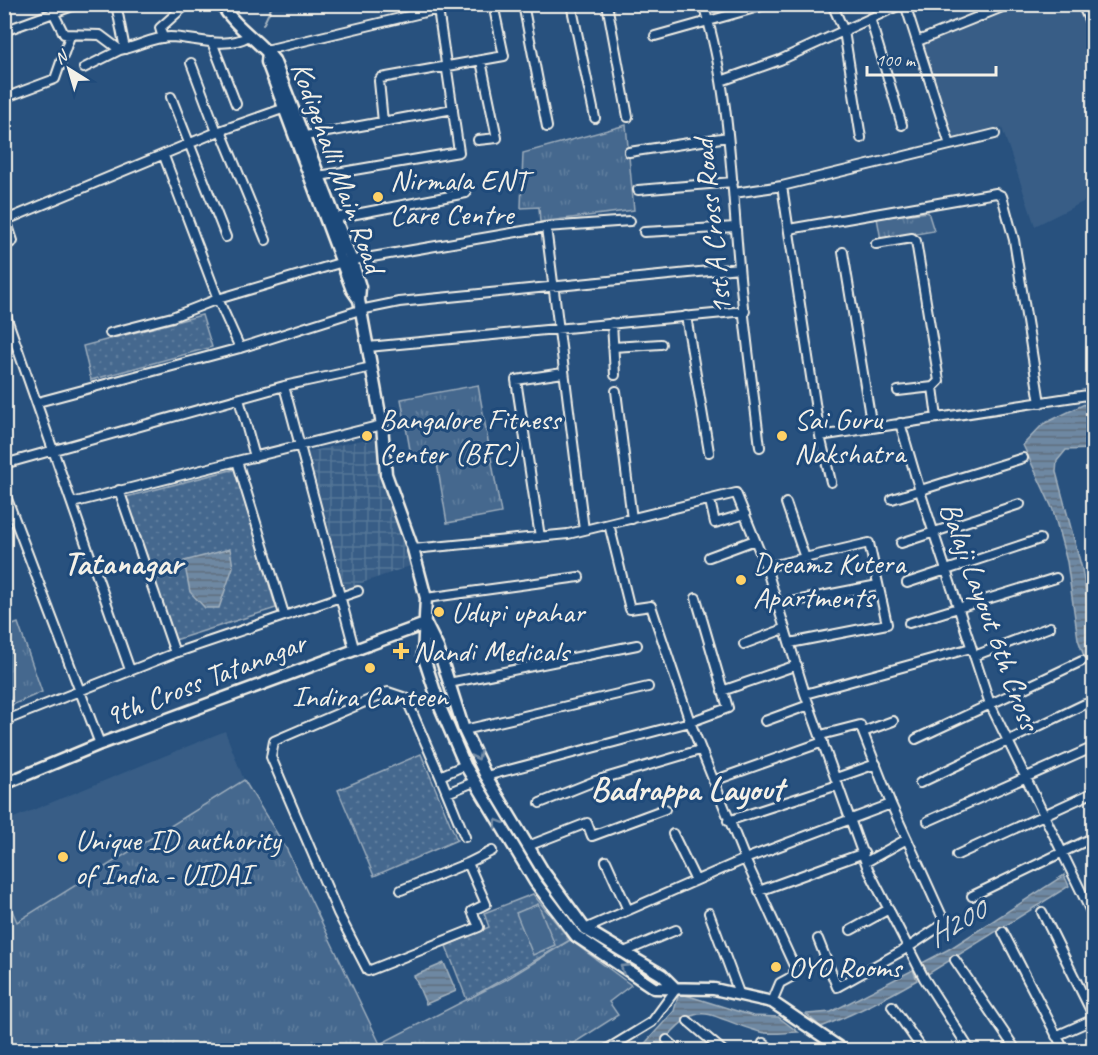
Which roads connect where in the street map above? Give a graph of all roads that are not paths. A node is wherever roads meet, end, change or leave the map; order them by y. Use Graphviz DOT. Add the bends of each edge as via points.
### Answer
graph roads {
  1 [pos="48,4"];
  2 [pos="78,4"];
  3 [pos="116,4"];
  4 [pos="187,4"];
  5 [pos="221,4"];
  6 [pos="459,4"];
  7 [pos="493,4"];
  8 [pos="523,4"];
  9 [pos="572,4"];
  10 [pos="607,4"];
  11 [pos="703,4"];
  12 [pos="769,4"];
  13 [pos="832,4"];
  14 [pos="903,4"];
  15 [pos="978,4"];
  16 [pos="1010,4"];
  17 [pos="1082,4"];
  18 [pos="438,9"];
  19 [pos="53,14"];
  20 [pos="982,16"];
  21 [pos="870,18"];
  22 [pos="709,22"];
  23 [pos="4,31"];
  24 [pos="844,31"];
  25 [pos="1094,31"];
  26 [pos="70,36"];
  27 [pos="249,36"];
  28 [pos="655,36"];
  29 [pos="163,38"];
  30 [pos="918,41"];
  31 [pos="212,42"];
  32 [pos="122,50"];
  33 [pos="267,51"];
  34 [pos="482,61"];
  35 [pos="191,63"];
  36 [pos="446,67"];
  37 [pos="84,68"];
  38 [pos="721,81"];
  39 [pos="171,97"];
  40 [pos="4,98"];
  41 [pos="236,104"];
  42 [pos="288,106"];
  43 [pos="453,109"];
  44 [pos="628,117"];
  45 [pos="595,118"];
  46 [pos="383,122"];
  47 [pos="902,125"];
  48 [pos="547,127"];
  49 [pos="219,132"];
  50 [pos="995,134"];
  51 [pos="728,136"];
  52 [pos="300,137"];
  53 [pos="861,138"];
  54 [pos="478,140"];
  55 [pos="189,145"];
  56 [pos="950,145"];
  57 [pos="629,152"];
  58 [pos="164,156"];
  59 [pos="319,176"];
  60 [pos="733,182"];
  61 [pos="782,186"];
  62 [pos="638,190"];
  63 [pos="466,193"];
  64 [pos="734,193"];
  65 [pos="335,218"];
  66 [pos="630,220"];
  67 [pos="546,227"];
  68 [pos="736,227"];
  69 [pos="789,229"];
  70 [pos="644,232"];
  71 [pos="226,237"];
  72 [pos="266,240"];
  73 [pos="876,244"];
  74 [pos="4,247"];
  75 [pos="843,252"];
  76 [pos="347,262"];
  77 [pos="739,268"];
  78 [pos="553,288"];
  79 [pos="218,299"];
  80 [pos="359,305"];
  81 [pos="4,310"];
  82 [pos="745,311"];
  83 [pos="686,316"];
  84 [pos="612,323"];
  85 [pos="557,329"];
  86 [pos="110,333"];
  87 [pos="661,344"];
  88 [pos="368,347"];
  89 [pos="240,348"];
  90 [pos="613,348"];
  91 [pos="372,367"];
  92 [pos="563,373"];
  93 [pos="615,375"];
  94 [pos="284,386"];
  95 [pos="933,387"];
  96 [pos="898,391"];
  97 [pos="616,392"];
  98 [pos="1094,394"];
  99 [pos="239,399"];
  100 [pos="38,402"];
  101 [pos="1040,403"];
  102 [pos="937,418"];
  103 [pos="900,423"];
  104 [pos="382,425"];
  105 [pos="872,428"];
  106 [pos="820,436"];
  107 [pos="300,446"];
  108 [pos="760,447"];
  109 [pos="53,449"];
  110 [pos="709,452"];
  111 [pos="255,457"];
  112 [pos="1023,458"];
  113 [pos="237,461"];
  114 [pos="4,464"];
  115 [pos="831,482"];
  116 [pos="119,490"];
  117 [pos="4,491"];
  118 [pos="920,491"];
  119 [pos="892,499"];
  120 [pos="710,501"];
  121 [pos="72,502"];
  122 [pos="786,503"];
  123 [pos="1020,504"];
  124 [pos="745,514"];
  125 [pos="632,519"];
  126 [pos="609,524"];
  127 [pos="584,530"];
  128 [pos="933,531"];
  129 [pos="540,537"];
  130 [pos="1040,539"];
  131 [pos="755,540"];
  132 [pos="901,543"];
  133 [pos="413,549"];
  134 [pos="709,557"];
  135 [pos="805,558"];
  136 [pos="766,567"];
  137 [pos="946,570"];
  138 [pos="579,577"];
  139 [pos="1056,578"];
  140 [pos="906,583"];
  141 [pos="879,585"];
  142 [pos="358,591"];
  143 [pos="340,597"];
  144 [pos="426,598"];
  145 [pos="696,598"];
  146 [pos="775,605"];
  147 [pos="958,608"];
  148 [pos="284,614"];
  149 [pos="909,623"];
  150 [pos="425,624"];
  151 [pos="1050,627"];
  152 [pos="784,629"];
  153 [pos="744,644"];
  154 [pos="790,644"];
  155 [pos="637,645"];
  156 [pos="354,648"];
  157 [pos="176,652"];
  158 [pos="973,652"];
  159 [pos="1082,661"];
  160 [pos="797,666"];
  161 [pos="130,670"];
  162 [pos="449,683"];
  163 [pos="648,687"];
  164 [pos="722,691"];
  165 [pos="80,692"];
  166 [pos="806,694"];
  167 [pos="990,704"];
  168 [pos="1085,704"];
  169 [pos="809,705"];
  170 [pos="765,721"];
  171 [pos="893,721"];
  172 [pos="4,722"];
  173 [pos="690,722"];
  174 [pos="464,730"];
  175 [pos="863,732"];
  176 [pos="822,739"];
  177 [pos="916,739"];
  178 [pos="1008,741"];
  179 [pos="100,744"];
  180 [pos="1094,747"];
  181 [pos="700,750"];
  182 [pos="876,764"];
  183 [pos="465,765"];
  184 [pos="440,776"];
  185 [pos="486,776"];
  186 [pos="1025,777"];
  187 [pos="713,781"];
  188 [pos="474,782"];
  189 [pos="837,782"];
  190 [pos="920,783"];
  191 [pos="4,784"];
  192 [pos="1094,792"];
  193 [pos="447,793"];
  194 [pos="540,803"];
  195 [pos="891,804"];
  196 [pos="665,809"];
  197 [pos="1044,816"];
  198 [pos="850,820"];
  199 [pos="728,821"];
  200 [pos="927,821"];
  201 [pos="673,834"];
  202 [pos="465,837"];
  203 [pos="1094,837"];
  204 [pos="907,840"];
  205 [pos="528,846"];
  206 [pos="492,851"];
  207 [pos="1061,852"];
  208 [pos="864,853"];
  209 [pos="957,855"];
  210 [pos="534,856"];
  211 [pos="745,859"];
  212 [pos="606,861"];
  213 [pos="522,862"];
  214 [pos="866,862"];
  215 [pos="468,863"];
  216 [pos="695,879"];
  217 [pos="401,890"];
  218 [pos="759,891"];
  219 [pos="972,896"];
  220 [pos="889,909"];
  221 [pos="628,910"];
  222 [pos="1042,912"];
  223 [pos="709,913"];
  224 [pos="1094,918"];
  225 [pos="585,929"];
  226 [pos="676,930"];
  227 [pos="851,930"];
  228 [pos="1003,932"];
  229 [pos="818,939"];
  230 [pos="909,947"];
  231 [pos="624,952"];
  232 [pos="955,960"];
  233 [pos="676,989"];
  234 [pos="739,993"];
  235 [pos="774,1003"];
  236 [pos="892,1006"];
  237 [pos="1094,1018"];
  238 [pos="688,1021"];
  239 [pos="1056,1036"];
  240 [pos="667,1040"];
  241 [pos="763,1043"];
  242 [pos="606,1050"];
  243 [pos="678,1050"];
  244 [pos="722,1050"];
  245 [pos="772,1050"];
  246 [pos="843,1050"];
  247 [pos="923,1050"];
  248 [pos="970,1050"];
  249 [pos="1016,1050"];
  250 [pos="1064,1050"];
  1 -- 19 [label="street"];
  2 -- 19 [label="street"];
  3 -- 32 [label="street"];
  4 -- 29 [label="street" via="160,28"];
  5 -- 27 [label="street, Kodigehalli Main Road"];
  6 -- 18 [label="street"];
  7 -- 34 [label="street" via="504,56"];
  8 -- 48 [label="street"];
  9 -- 45 [label="street"];
  10 -- 44 [label="street"];
  11 -- 22 [label="street, 1st A Cross Road"];
  12 -- 22 [label="street"];
  13 -- 24 [label="street"];
  14 -- 21 [label="street"];
  14 -- 30 [label="street"];
  15 -- 20 [label="street"];
  16 -- 20 [label="street"];
  17 -- 25 [label="street"];
  18 -- 33 [label="street"];
  18 -- 36 [label="street"];
  19 -- 23 [label="street"];
  19 -- 26 [label="street" via="62,32"];
  20 -- 30 [label="street"];
  21 -- 24 [label="street"];
  21 -- 47 [label="street"];
  22 -- 28 [label="street"];
  22 -- 38 [label="street, 1st A Cross Road"];
  24 -- 38 [label="street"];
  24 -- 53 [label="street"];
  26 -- 32 [label="street" via="100,34"];
  26 -- 40 [label="street" via="55,79"];
  27 -- 31 [label="street" via="239,41"];
  27 -- 33 [label="street, Kodigehalli Main Road"];
  29 -- 31 [label="street"];
  29 -- 32 [label="street"];
  30 -- 56 [label="street"];
  31 -- 41 [label="street"];
  32 -- 37 [label="street"];
  33 -- 42 [label="street, Kodigehalli Main Road" via="274,60"];
  34 -- 36 [label="street"];
  34 -- 54 [label="street" via="497,138"];
  35 -- 49 [label="street"];
  36 -- 43 [label="street"];
  36 -- 46 [label="street" via="381,78 378,81"];
  38 -- 51 [label="street, 1st A Cross Road"];
  39 -- 55 [label="street"];
  42 -- 49 [label="street"];
  42 -- 52 [label="street, Kodigehalli Main Road"];
  43 -- 46 [label="street"];
  43 -- 59 [label="street" via="459,152"];
  46 -- 52 [label="street"];
  49 -- 55 [label="street"];
  49 -- 72 [label="street"];
  50 -- 56 [label="street"];
  51 -- 57 [label="street"];
  51 -- 60 [label="street, 1st A Cross Road"];
  52 -- 59 [label="street, Kodigehalli Main Road"];
  52 -- 76 [label="street, Kodigehalli Main Road"];
  55 -- 58 [label="street"];
  55 -- 71 [label="street"];
  56 -- 61 [label="street"];
  58 -- 74 [label="street" via="6,220 13,241"];
  58 -- 79 [label="street"];
  59 -- 65 [label="street, Kodigehalli Main Road"];
  60 -- 62 [label="street"];
  60 -- 64 [label="street, 1st A Cross Road"];
  61 -- 64 [label="street"];
  61 -- 69 [label="street"];
  63 -- 65 [label="street"];
  64 -- 68 [label="street, 1st A Cross Road"];
  65 -- 76 [label="street, Kodigehalli Main Road"];
  66 -- 67 [label="street"];
  67 -- 76 [label="street"];
  67 -- 78 [label="street"];
  68 -- 70 [label="street"];
  68 -- 77 [label="street, 1st A Cross Road"];
  69 -- 101 [label="street" via="996,192 1002,196 1014,240"];
  69 -- 106 [label="street"];
  73 -- 95 [label="street" via="912,238 916,241 939,381"];
  75 -- 105 [label="street"];
  76 -- 79 [label="street"];
  76 -- 80 [label="street, Kodigehalli Main Road" via="360,287"];
  77 -- 78 [label="street"];
  77 -- 82 [label="street, 1st A Cross Road"];
  78 -- 80 [label="street"];
  78 -- 85 [label="street"];
  79 -- 86 [label="street" via="172,317"];
  79 -- 89 [label="street"];
  80 -- 88 [label="street, Kodigehalli Main Road"];
  80 -- 89 [label="street"];
  81 -- 100 [label="street"];
  82 -- 83 [label="street"];
  82 -- 108 [label="street, 1st A Cross Road"];
  83 -- 84 [label="street"];
  83 -- 110 [label="street"];
  84 -- 85 [label="street"];
  84 -- 90 [label="street"];
  85 -- 88 [label="street"];
  85 -- 92 [label="street"];
  87 -- 90 [label="street"];
  88 -- 91 [label="street, Kodigehalli Main Road"];
  89 -- 100 [label="street"];
  90 -- 93 [label="street"];
  91 -- 94 [label="street"];
  91 -- 104 [label="street, Kodigehalli Main Road"];
  92 -- 127 [label="street"];
  92 -- 129 [label="street" via="516,380"];
  94 -- 99 [label="street"];
  94 -- 107 [label="street"];
  95 -- 96 [label="street"];
  95 -- 102 [label="street"];
  97 -- 125 [label="street"];
  98 -- 101 [label="street"];
  99 -- 109 [label="street"];
  99 -- 111 [label="street"];
  100 -- 109 [label="street"];
  101 -- 102 [label="street"];
  102 -- 103 [label="street"];
  103 -- 105 [label="street"];
  103 -- 118 [label="street, Balaji Layout 6th Cross"];
  104 -- 107 [label="street"];
  104 -- 133 [label="street, Kodigehalli Main Road" via="386,474"];
  105 -- 106 [label="street"];
  106 -- 115 [label="street"];
  107 -- 111 [label="street"];
  107 -- 143 [label="street"];
  109 -- 114 [label="street"];
  109 -- 121 [label="street"];
  111 -- 113 [label="street"];
  112 -- 118 [label="street"];
  113 -- 116 [label="street"];
  113 -- 148 [label="street"];
  116 -- 121 [label="street"];
  116 -- 157 [label="street"];
  117 -- 165 [label="street"];
  118 -- 119 [label="street"];
  118 -- 128 [label="street, Balaji Layout 6th Cross"];
  120 -- 124 [label="street" via="736,493"];
  120 -- 124 [label="street" via="715,523"];
  120 -- 125 [label="street"];
  121 -- 161 [label="street"];
  122 -- 135 [label="street"];
  123 -- 128 [label="street"];
  124 -- 131 [label="street"];
  125 -- 126 [label="street"];
  126 -- 127 [label="street"];
  126 -- 173 [label="street" via="630,609 651,606"];
  127 -- 129 [label="street"];
  128 -- 132 [label="street"];
  128 -- 137 [label="street, Balaji Layout 6th Cross"];
  129 -- 133 [label="street"];
  130 -- 137 [label="street"];
  131 -- 134 [label="street"];
  131 -- 136 [label="street"];
  133 -- 144 [label="street, Kodigehalli Main Road"];
  135 -- 136 [label="street"];
  135 -- 141 [label="street" via="869,543"];
  136 -- 146 [label="street"];
  137 -- 140 [label="street"];
  137 -- 147 [label="street, Balaji Layout 6th Cross"];
  138 -- 144 [label="street"];
  139 -- 147 [label="street"];
  141 -- 146 [label="street"];
  141 -- 154 [label="street" via="887,624"];
  142 -- 143 [label="street"];
  143 -- 148 [label="street"];
  143 -- 156 [label="street"];
  144 -- 150 [label="street, Kodigehalli Main Road"];
  145 -- 164 [label="street"];
  146 -- 152 [label="street"];
  147 -- 149 [label="street"];
  147 -- 158 [label="street, Balaji Layout 6th Cross"];
  148 -- 157 [label="street"];
  150 -- 156 [label="street, 9th Cross Tatanagar"];
  150 -- 162 [label="street, Kodigehalli Main Road"];
  150 -- 183 [label="street, Kodigehalli Main Road" via="423,655"];
  151 -- 158 [label="street"];
  152 -- 153 [label="street"];
  152 -- 154 [label="street"];
  154 -- 160 [label="street"];
  155 -- 162 [label="street"];
  156 -- 179 [label="street, 9th Cross Tatanagar"];
  157 -- 161 [label="street"];
  158 -- 166 [label="street"];
  158 -- 167 [label="street, Balaji Layout 6th Cross"];
  159 -- 167 [label="street"];
  160 -- 164 [label="street"];
  160 -- 166 [label="street"];
  161 -- 165 [label="street"];
  162 -- 174 [label="street, Kodigehalli Main Road"];
  163 -- 174 [label="street"];
  164 -- 173 [label="street" via="728,708"];
  165 -- 172 [label="street"];
  165 -- 179 [label="street"];
  166 -- 169 [label="street"];
  167 -- 177 [label="street"];
  167 -- 178 [label="street, Balaji Layout 6th Cross"];
  168 -- 178 [label="street"];
  169 -- 170 [label="street"];
  169 -- 176 [label="street"];
  171 -- 175 [label="street"];
  173 -- 181 [label="street"];
  173 -- 185 [label="street"];
  174 -- 185 [label="street, Kodigehalli Main Road, one-way"];
  175 -- 176 [label="street" via="860,725"];
  175 -- 182 [label="street"];
  176 -- 187 [label="street"];
  176 -- 189 [label="street"];
  178 -- 186 [label="street, Balaji Layout 6th Cross"];
  178 -- 190 [label="street"];
  179 -- 191 [label="street, 9th Cross Tatanagar"];
  180 -- 186 [label="street"];
  181 -- 187 [label="street"];
  181 -- 194 [label="street" via="595,781"];
  182 -- 189 [label="street"];
  182 -- 195 [label="street"];
  183 -- 184 [label="street"];
  183 -- 188 [label="street, Kodigehalli Main Road"];
  184 -- 193 [label="street"];
  184 -- 215 [label="street" via="406,698 388,692 274,741 271,758 338,913 368,971 479,927 472,911 486,904"];
  185 -- 205 [label="street, Kodigehalli Main Road"];
  186 -- 197 [label="street, Balaji Layout 6th Cross"];
  186 -- 200 [label="street"];
  187 -- 199 [label="street"];
  188 -- 193 [label="street"];
  213 -- 188 [label="street, Kodigehalli Main Road, one-way"];
  189 -- 198 [label="street"];
  189 -- 199 [label="street"];
  192 -- 197 [label="street"];
  193 -- 202 [label="street"];
  195 -- 198 [label="street"];
  195 -- 204 [label="street"];
  196 -- 205 [label="street" via="592,836 587,823"];
  197 -- 207 [label="street, Balaji Layout 6th Cross"];
  197 -- 209 [label="street"];
  198 -- 208 [label="street"];
  198 -- 211 [label="street"];
  199 -- 211 [label="street"];
  201 -- 216 [label="street"];
  203 -- 207 [label="street"];
  204 -- 214 [label="street"];
  204 -- 230 [label="street" via="945,923"];
  205 -- 210 [label="street, Kodigehalli Main Road"];
  206 -- 215 [label="street"];
  207 -- 219 [label="street"];
  207 -- 224 [label="street, Balaji Layout 6th Cross"];
  208 -- 214 [label="street"];
  208 -- 218 [label="street"];
  210 -- 213 [label="street"];
  210 -- 225 [label="street, Kodigehalli Main Road"];
  211 -- 216 [label="street"];
  211 -- 218 [label="street"];
  212 -- 221 [label="street"];
  233 -- 213 [label="street, Kodigehalli Main Road, one-way" via="654,988 576,936"];
  214 -- 220 [label="street"];
  215 -- 217 [label="street"];
  216 -- 221 [label="street"];
  218 -- 235 [label="street" via="795,968 793,976 780,983"];
  220 -- 227 [label="street"];
  220 -- 230 [label="street"];
  221 -- 225 [label="street"];
  222 -- 237 [label="street"];
  223 -- 234 [label="street"];
  225 -- 231 [label="street, Kodigehalli Main Road"];
  226 -- 231 [label="street"];
  228 -- 239 [label="street"];
  229 -- 230 [label="street" via="837,987"];
  230 -- 248 [label="street"];
  231 -- 233 [label="street, Kodigehalli Main Road" via="662,975"];
  232 -- 249 [label="street"];
  233 -- 234 [label="street, Kodigehalli Main Road"];
  233 -- 242 [label="street" via="652,1022"];
  234 -- 235 [label="street, Kodigehalli Main Road"];
  235 -- 246 [label="street, Kodigehalli Main Road"];
  236 -- 247 [label="street"];
  237 -- 239 [label="street"];
  238 -- 244 [label="street"];
  239 -- 250 [label="street"];
  240 -- 243 [label="street"];
  241 -- 245 [label="street"];
}
